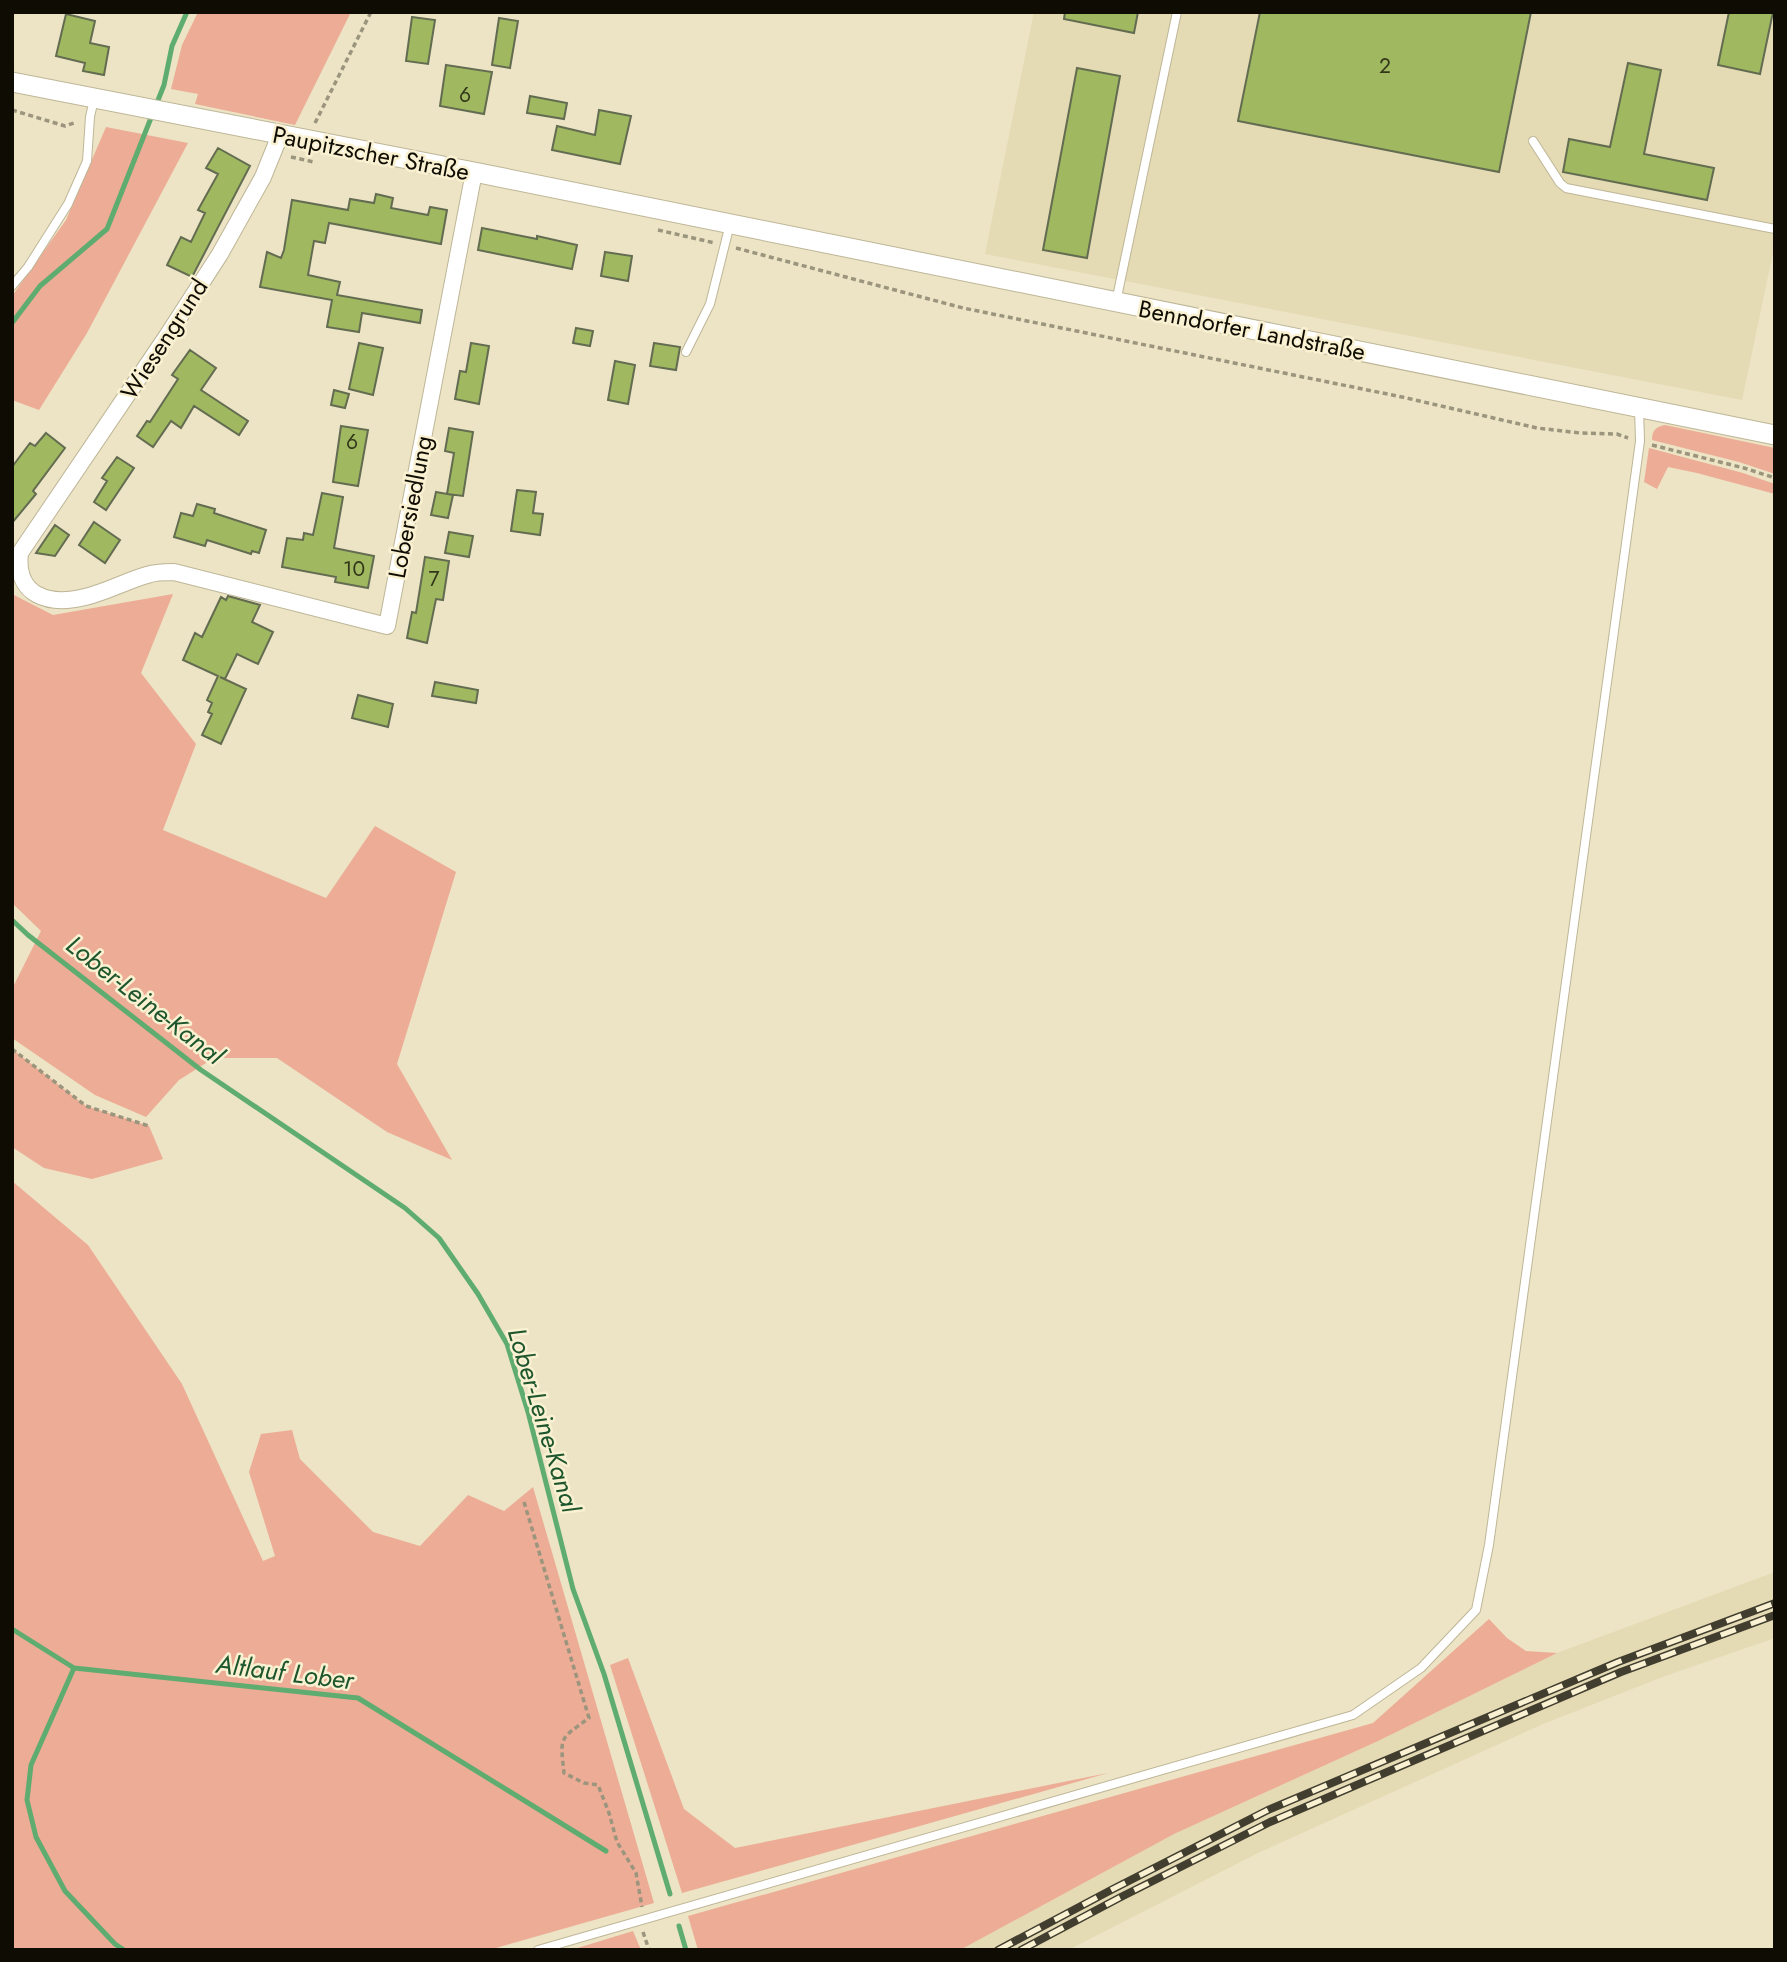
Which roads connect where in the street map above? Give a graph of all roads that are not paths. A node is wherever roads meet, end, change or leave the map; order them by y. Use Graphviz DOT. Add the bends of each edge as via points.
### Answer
graph roads {
  1 [pos="1177,12"];
  2 [pos="12,82"];
  3 [pos="100,107"];
  4 [pos="280,135"];
  5 [pos="1533,141"];
  6 [pos="474,172"];
  7 [pos="730,224"];
  8 [pos="1775,229"];
  9 [pos="12,286"];
  10 [pos="1116,302"];
  11 [pos="686,352"];
  12 [pos="1639,408"];
  13 [pos="1775,435"];
  14 [pos="174,572"];
  15 [pos="538,1950"];
  1 -- 10 [label="lane"];
  2 -- 3 [label="street, Paupitzscher Straße"];
  3 -- 4 [label="street, Paupitzscher Straße"];
  3 -- 9 [label="lane" via="87,161 68,204"];
  4 -- 6 [label="street, Paupitzscher Straße"];
  4 -- 14 [label="street, Wiesengrund" via="263,177 219,254 32,533 18,567 26,587 40,598 63,600 85,598 150,573"];
  5 -- 8 [label="lane" via="1566,188"];
  6 -- 7 [label="street, Paupitzscher Straße"];
  6 -- 14 [label="street, Lobersiedlung" via="387,626"];
  7 -- 10 [label="street, Benndorfer Landstraße"];
  7 -- 11 [label="lane" via="710,304"];
  10 -- 12 [label="street, Benndorfer Landstraße"];
  12 -- 13 [label="street, Benndorfer Landstraße"];
  12 -- 15 [label="lane" via="1640,441 1489,1545 1476,1610 1421,1668 1353,1715"];
}
